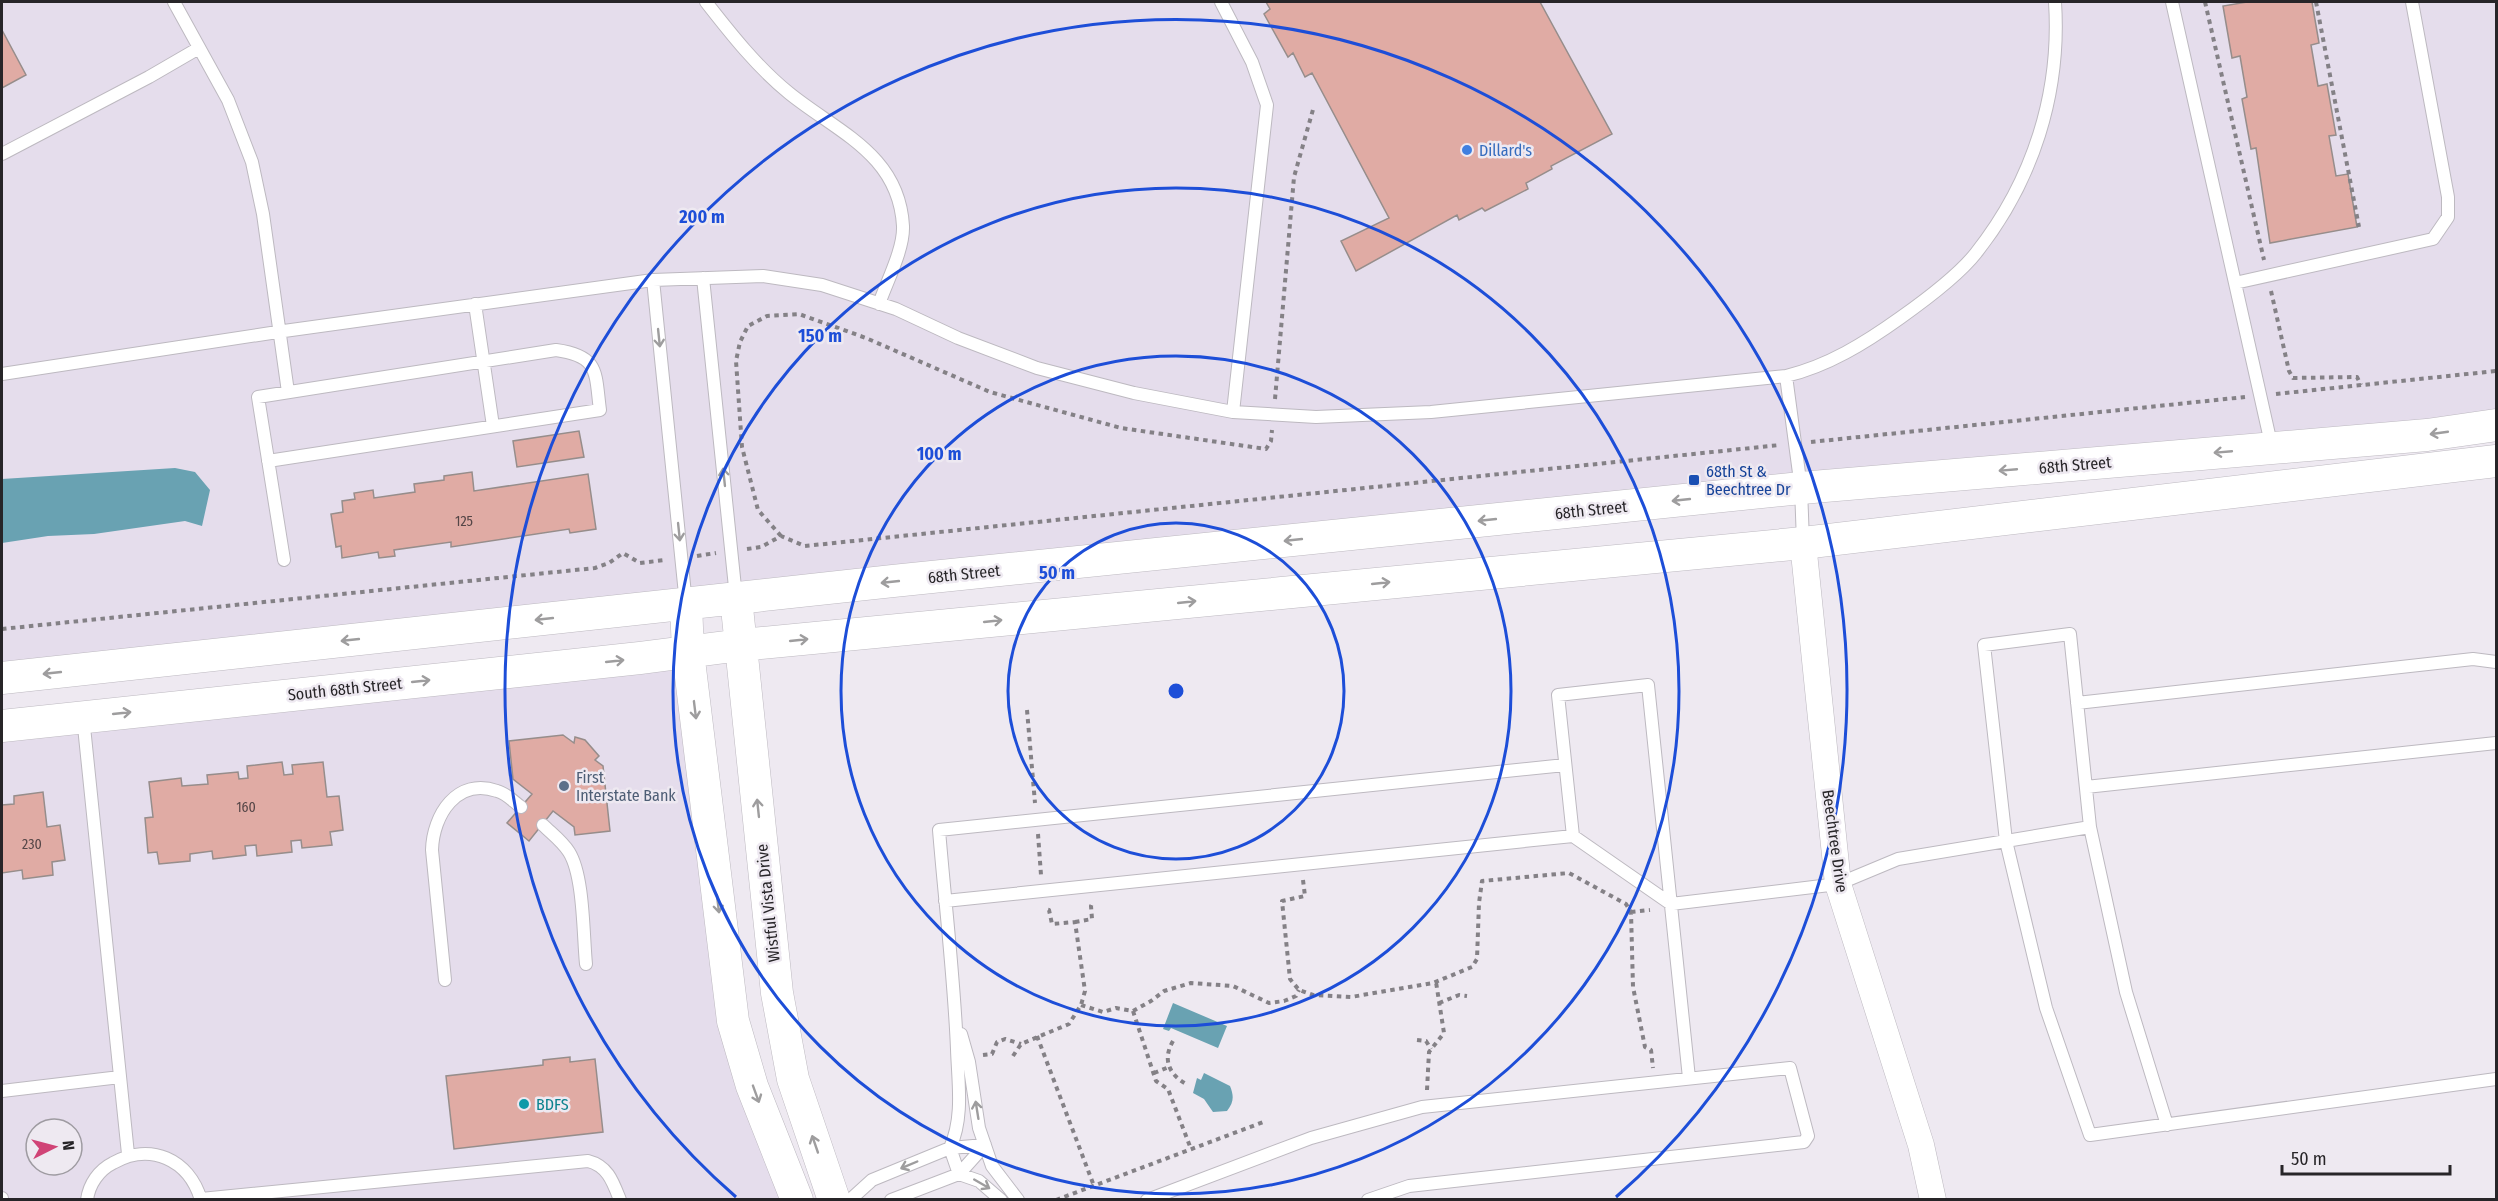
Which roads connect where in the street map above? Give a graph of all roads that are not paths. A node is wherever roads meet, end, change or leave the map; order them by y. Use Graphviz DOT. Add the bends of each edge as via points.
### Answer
graph roads {
  1 [pos="174,2"];
  2 [pos="706,2"];
  3 [pos="1221,2"];
  4 [pos="2055,2"];
  5 [pos="2172,2"];
  6 [pos="2412,2"];
  7 [pos="199,48"];
  8 [pos="2,154"];
  9 [pos="704,278"];
  10 [pos="653,280"];
  11 [pos="2235,284"];
  12 [pos="475,304"];
  13 [pos="879,304"];
  14 [pos="279,333"];
  15 [pos="484,362"];
  16 [pos="2,374"];
  17 [pos="1786,376"];
  18 [pos="288,392"];
  19 [pos="1233,412"];
  20 [pos="2496,425"];
  21 [pos="493,426"];
  22 [pos="2272,448"];
  23 [pos="268,461"];
  24 [pos="2496,461"];
  25 [pos="1802,488"];
  26 [pos="1803,543"];
  27 [pos="284,560"];
  28 [pos="736,598"];
  29 [pos="686,604"];
  30 [pos="741,645"];
  31 [pos="688,652"];
  32 [pos="2496,662"];
  33 [pos="2,678"];
  34 [pos="2077,703"];
  35 [pos="83,717"];
  36 [pos="2,726"];
  37 [pos="2496,744"];
  38 [pos="1565,765"];
  39 [pos="2086,787"];
  40 [pos="521,807"];
  41 [pos="543,825"];
  42 [pos="2090,827"];
  43 [pos="1573,836"];
  44 [pos="2006,841"];
  45 [pos="1838,884"];
  46 [pos="945,901"];
  47 [pos="1671,904"];
  48 [pos="586,964"];
  49 [pos="445,980"];
  50 [pos="956,1017"];
  51 [pos="120,1077"];
  52 [pos="1689,1078"];
  53 [pos="2496,1079"];
  54 [pos="2,1091"];
  55 [pos="2167,1125"];
  56 [pos="985,1145"];
  57 [pos="950,1148"];
  58 [pos="128,1154"];
  59 [pos="959,1174"];
  60 [pos="314,1194"];
  61 [pos="201,1199"];
  62 [pos="87,1200"];
  63 [pos="620,1200"];
  64 [pos="797,1200"];
  65 [pos="834,1200"];
  66 [pos="850,1200"];
  67 [pos="891,1200"];
  68 [pos="1001,1200"];
  69 [pos="1018,1200"];
  70 [pos="1147,1200"];
  71 [pos="1368,1200"];
  72 [pos="1933,1200"];
  1 -- 7 [label="lane"];
  2 -- 13 [label="lane" via="740,44 788,92 873,154 888,174 903,226 901,246"];
  3 -- 19 [label="lane" via="1261,82 1267,105"];
  4 -- 17 [label="lane" via="2057,49 2048,108 2010,205 1974,255 1923,302 1872,339 1810,370"];
  5 -- 11 [label="lane"];
  6 -- 11 [label="lane" via="2448,197 2448,217 2433,239"];
  7 -- 8 [label="lane"];
  7 -- 14 [label="lane" via="228,100 252,162"];
  9 -- 10 [label="lane"];
  9 -- 13 [label="lane" via="763,276 822,285"];
  28 -- 9 [label="lane, one-way"];
  10 -- 12 [label="lane"];
  10 -- 29 [label="lane, one-way"];
  11 -- 22 [label="lane"];
  12 -- 14 [label="lane"];
  12 -- 15 [label="lane"];
  13 -- 19 [label="lane" via="1037,368 1134,393"];
  14 -- 16 [label="lane"];
  14 -- 18 [label="lane"];
  15 -- 18 [label="lane"];
  15 -- 21 [label="lane"];
  15 -- 21 [label="lane" via="556,351 580,356 589,361 595,372 600,410"];
  17 -- 19 [label="lane" via="1431,412 1316,417"];
  17 -- 25 [label="lane"];
  18 -- 23 [label="lane" via="258,397"];
  20 -- 22 [label="street, 68th Street, one-way"];
  21 -- 23 [label="lane"];
  22 -- 25 [label="street, 68th Street, one-way"];
  23 -- 27 [label="lane"];
  24 -- 26 [label="street"];
  25 -- 26 [label="lane"];
  25 -- 28 [label="street, 68th Street, one-way"];
  30 -- 26 [label="street, one-way"];
  26 -- 45 [label="street, Beechtree Drive"];
  28 -- 29 [label="street, 68th Street"];
  28 -- 30 [label="street, Wistful Vista Drive"];
  29 -- 31 [label="street"];
  29 -- 33 [label="street, one-way"];
  30 -- 31 [label="street"];
  65 -- 30 [label="street, Wistful Vista Drive, one-way" via="793,1079 777,993"];
  35 -- 31 [label="street, South 68th Street, one-way"];
  31 -- 64 [label="street, one-way" via="733,1021 752,1086"];
  32 -- 34 [label="lane" via="2473,658"];
  34 -- 39 [label="lane"];
  34 -- 44 [label="lane" via="2070,634 1984,645"];
  35 -- 36 [label="street, South 68th Street"];
  35 -- 51 [label="lane"];
  37 -- 39 [label="lane"];
  38 -- 43 [label="lane"];
  38 -- 46 [label="lane" via="939,830"];
  38 -- 47 [label="lane" via="1558,695 1648,685"];
  39 -- 42 [label="lane"];
  40 -- 49 [label="lane" via="499,791 467,789 455,796 436,821 432,850"];
  41 -- 48 [label="lane" via="573,860"];
  42 -- 44 [label="lane"];
  42 -- 55 [label="lane" via="2126,992"];
  43 -- 46 [label="lane"];
  43 -- 47 [label="lane"];
  44 -- 45 [label="lane" via="1898,859"];
  44 -- 55 [label="lane" via="2046,1008 2090,1135"];
  45 -- 47 [label="lane"];
  45 -- 72 [label="street, Beechtree Drive" via="1922,1145"];
  46 -- 50 [label="lane"];
  47 -- 52 [label="lane"];
  56 -- 50 [label="lane, one-way"];
  50 -- 57 [label="lane" via="960,1112"];
  51 -- 54 [label="lane"];
  51 -- 58 [label="lane"];
  52 -- 70 [label="lane" via="1429,1106 1311,1138"];
  52 -- 71 [label="lane" via="1790,1068 1808,1136 1804,1142 1410,1186"];
  53 -- 55 [label="lane"];
  56 -- 57 [label="lane"];
  56 -- 59 [label="lane"];
  56 -- 69 [label="lane" via="992,1166"];
  57 -- 59 [label="lane"];
  57 -- 66 [label="lane, one-way" via="872,1180"];
  58 -- 61 [label="lane" via="165,1156 185,1169"];
  58 -- 62 [label="lane" via="104,1168"];
  59 -- 67 [label="lane"];
  59 -- 68 [label="lane, one-way" via="979,1181"];
  60 -- 61 [label="lane"];
  60 -- 63 [label="lane" via="588,1161 605,1170"];
}
